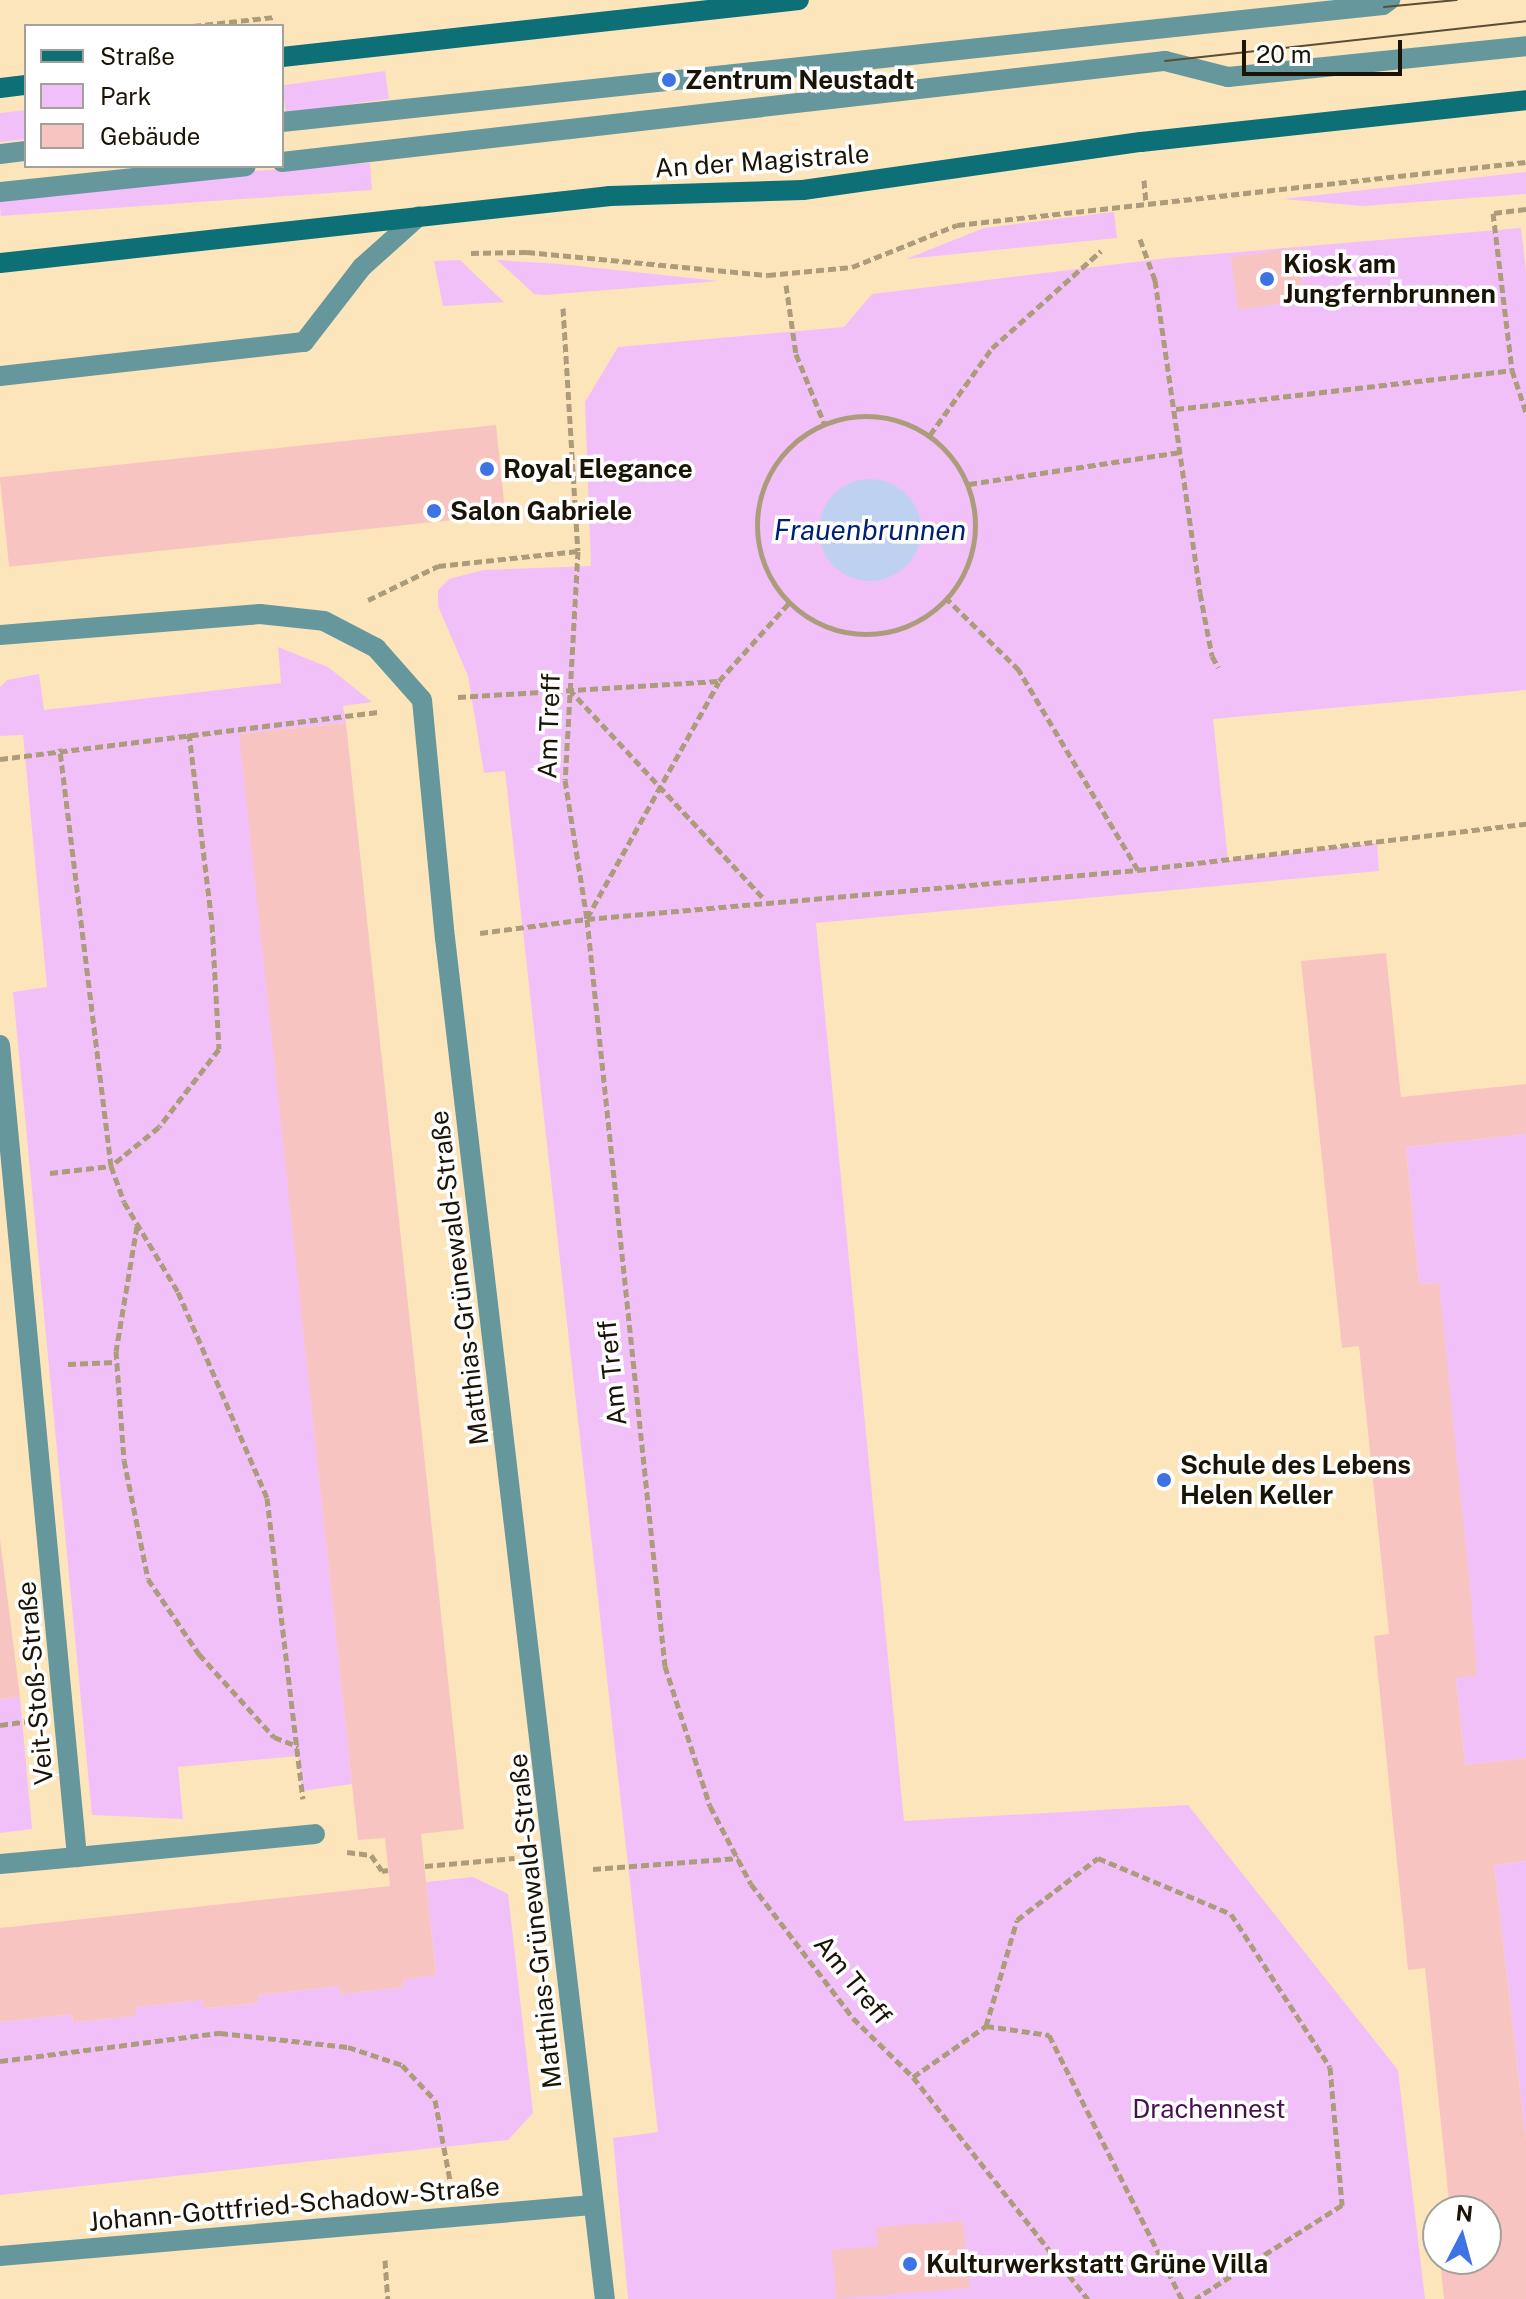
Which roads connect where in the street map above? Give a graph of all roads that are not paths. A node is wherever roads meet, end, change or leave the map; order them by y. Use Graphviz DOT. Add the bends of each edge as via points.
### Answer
graph roads {
  1 [pos="799,0"];
  2 [pos="1387,4"];
  3 [pos="1526,46"];
  4 [pos="284,57"];
  5 [pos="24,85"];
  6 [pos="0,88"];
  7 [pos="1526,100"];
  8 [pos="284,122"];
  9 [pos="24,151"];
  10 [pos="0,154"];
  11 [pos="284,162"];
  12 [pos="227,168"];
  13 [pos="0,192"];
  14 [pos="419,216"];
  15 [pos="0,263"];
  16 [pos="0,376"];
  17 [pos="0,635"];
  18 [pos="0,1045"];
  19 [pos="308,1835"];
  20 [pos="77,1857"];
  21 [pos="0,1864"];
  22 [pos="592,2205"];
  23 [pos="0,2256"];
  24 [pos="605,2299"];
  1 -- 4 [label="main road"];
  2 -- 8 [label="street"];
  3 -- 11 [label="street" via="1228,77 1165,61"];
  5 -- 6 [label="main road"];
  7 -- 14 [label="main road, An der Magistrale" via="1141,142 803,190 610,196"];
  9 -- 10 [label="street"];
  12 -- 13 [label="street"];
  14 -- 15 [label="main road, An der Magistrale"];
  14 -- 16 [label="street" via="362,267 304,342"];
  17 -- 22 [label="street, Matthias-Grünewald-Straße" via="260,614 324,621 376,648 422,703"];
  18 -- 20 [label="street, Veit-Stoß-Straße"];
  19 -- 20 [label="street"];
  20 -- 21 [label="street"];
  22 -- 23 [label="street, Johann-Gottfried-Schadow-Straße"];
  22 -- 24 [label="street, Matthias-Grünewald-Straße"];
}
